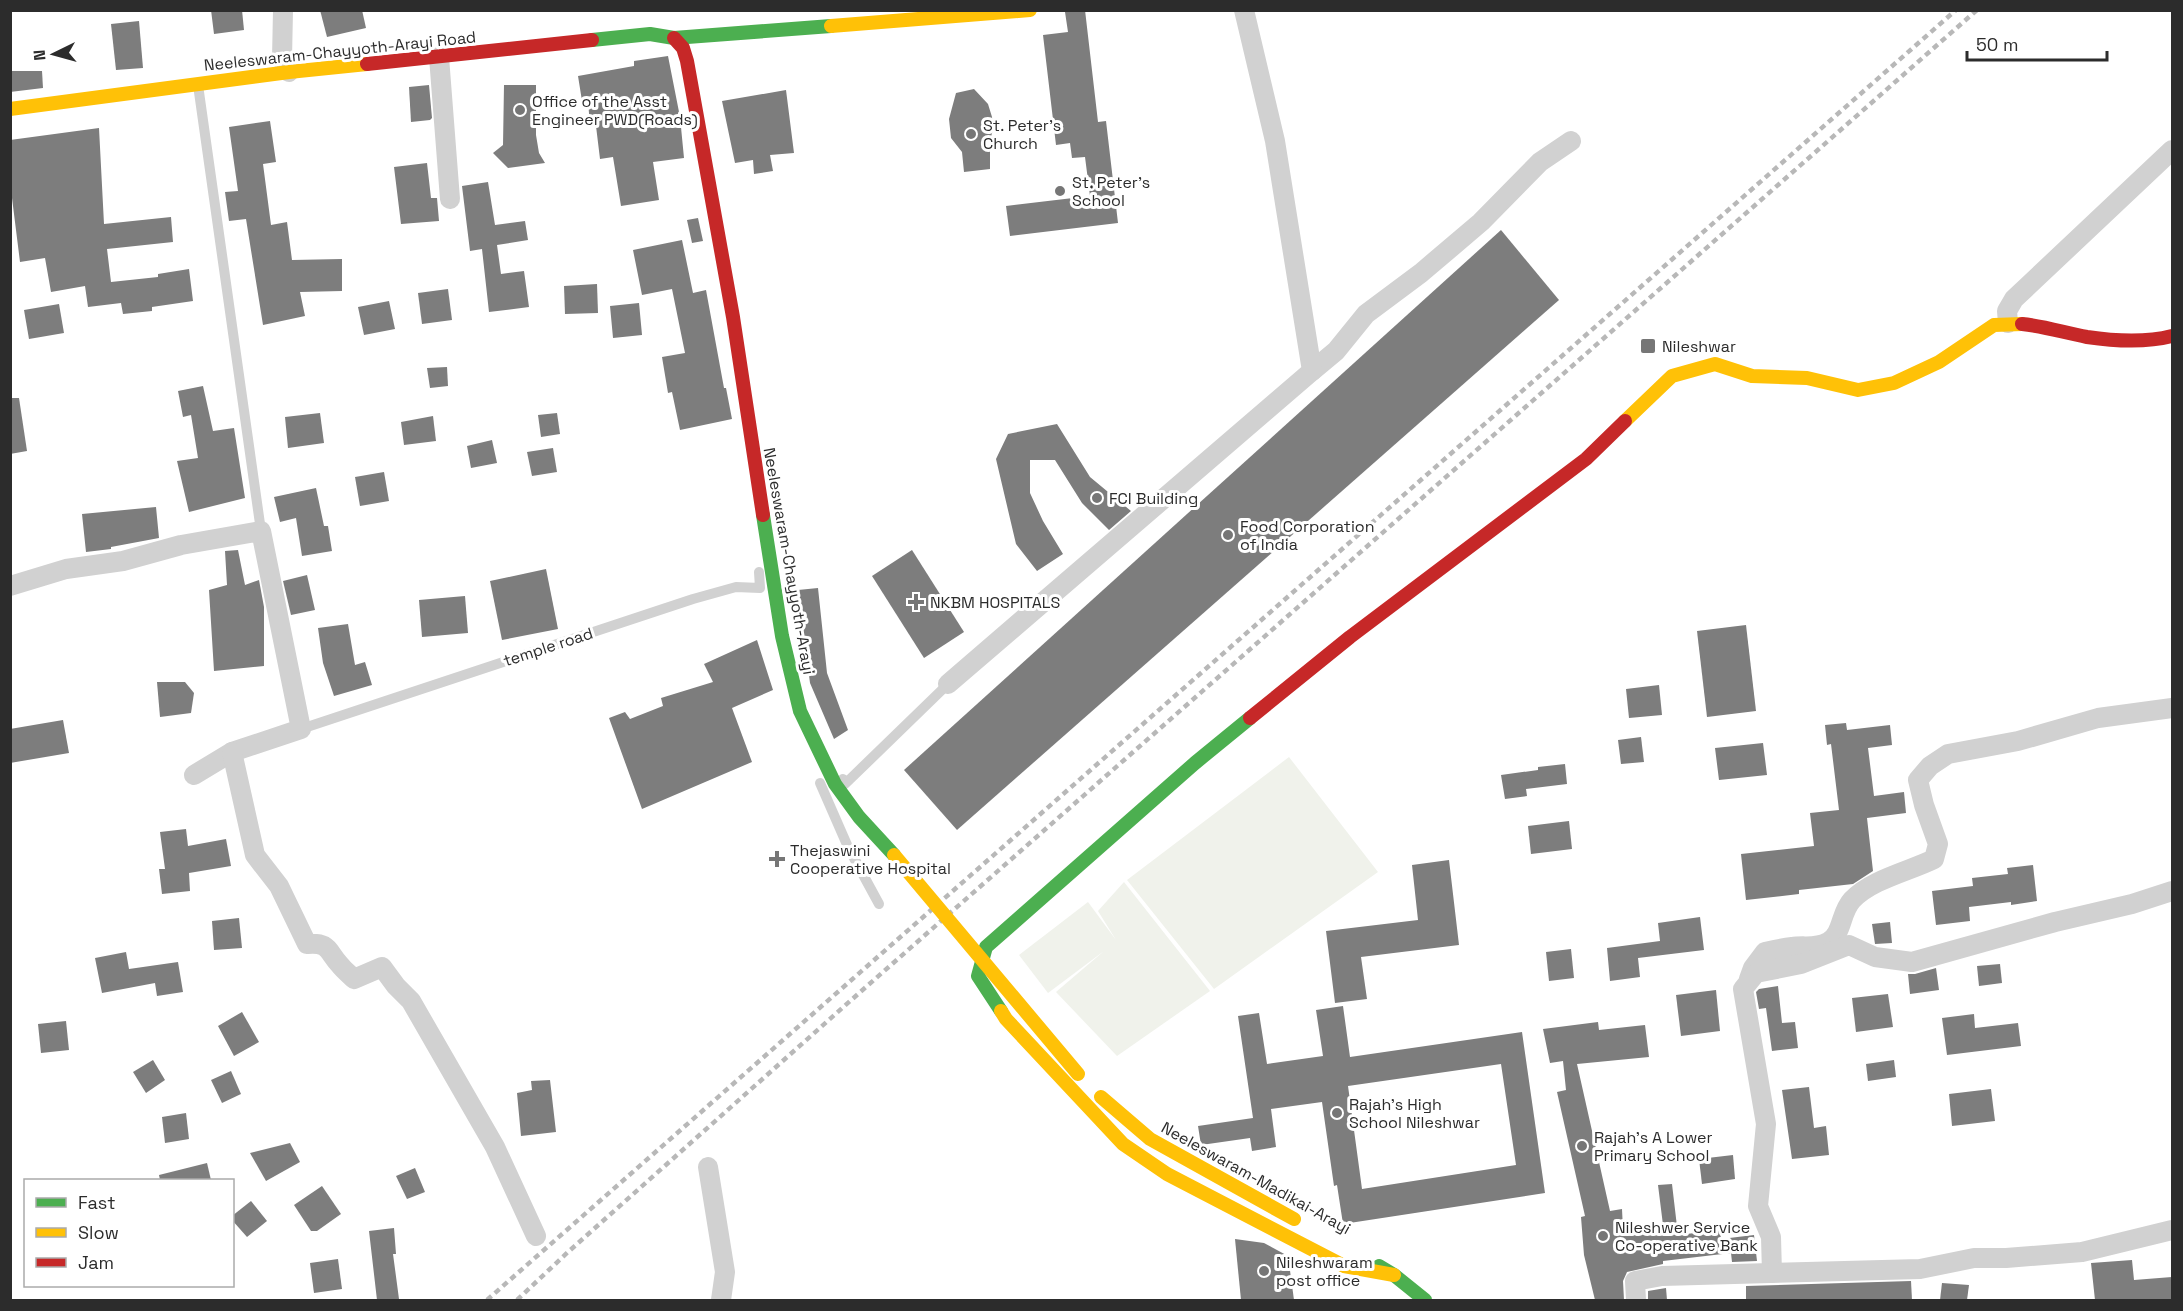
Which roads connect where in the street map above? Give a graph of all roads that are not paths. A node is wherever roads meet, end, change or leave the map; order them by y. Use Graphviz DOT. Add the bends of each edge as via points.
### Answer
graph roads {
  1 [pos="283,10"];
  2 [pos="1030,10"];
  3 [pos="1244,10"];
  4 [pos="674,38"];
  5 [pos="439,57"];
  6 [pos="289,72"];
  7 [pos="198,84"];
  8 [pos="10,109"];
  9 [pos="1571,141"];
  10 [pos="2172,150"];
  11 [pos="450,199"];
  12 [pos="2008,323"];
  13 [pos="2172,336"];
  14 [pos="1312,370"];
  15 [pos="261,531"];
  16 [pos="777,558"];
  17 [pos="10,586"];
  18 [pos="770,633"];
  19 [pos="794,636"];
  20 [pos="948,684"];
  21 [pos="2172,708"];
  22 [pos="301,729"];
  23 [pos="232,752"];
  24 [pos="194,775"];
  25 [pos="2172,891"];
  26 [pos="879,904"];
  27 [pos="1747,984"];
  28 [pos="1085,1080"];
  29 [pos="708,1167"];
  30 [pos="1303,1224"];
  31 [pos="2172,1230"];
  32 [pos="536,1236"];
  33 [pos="1354,1252"];
  34 [pos="1772,1274"];
  35 [pos="1394,1275"];
  36 [pos="721,1300"];
  37 [pos="1425,1300"];
  38 [pos="1636,1300"];
  1 -- 6 [label="street" via="282,59"];
  2 -- 4 [label="main road, Neeleswaram-Chayyoth-Arayi Road"];
  3 -- 14 [label="street" via="1275,141"];
  4 -- 5 [label="main road, Neeleswaram-Chayyoth-Arayi Road" via="650,34"];
  4 -- 16 [label="main road, Neeleswaram-Chayyoth-Arayi" via="687,61"];
  5 -- 6 [label="main road, Neeleswaram-Chayyoth-Arayi Road"];
  5 -- 11 [label="street"];
  6 -- 7 [label="main road, Neeleswaram-Chayyoth-Arayi Road"];
  7 -- 8 [label="main road, Neeleswaram-Chayyoth-Arayi Road"];
  7 -- 15 [label="lane"];
  9 -- 14 [label="street" via="1540,162 1481,222 1421,273 1366,314 1336,351"];
  10 -- 12 [label="street" via="2014,299 2007,311"];
  12 -- 13 [label="main road" via="2088,337 2152,341"];
  12 -- 35 [label="main road" via="1994,325 1939,362 1894,383 1858,390 1807,378 1752,376 1715,364 1672,376 1586,459 1350,637 1195,763 986,947 978,976 1006,1019 1123,1144 1167,1174 1344,1266"];
  14 -- 20 [label="street"];
  15 -- 17 [label="street" via="181,545 123,561 66,569"];
  15 -- 22 [label="street"];
  16 -- 22 [label="lane, temple road" via="758,562 761,594 736,587 693,599"];
  16 -- 28 [label="main road, Neeleswaram-Chayyoth-Arayi, bridge" via="782,636 800,711 835,784"];
  18 -- 26 [label="lane" via="779,673 812,763"];
  19 -- 20 [label="lane" via="806,705 845,784"];
  21 -- 27 [label="street" via="2098,718 2018,741 1948,754 1918,780 1938,844 1934,859 1881,881 1853,899 1843,914 1840,930 1829,942 1765,952"];
  22 -- 23 [label="street"];
  23 -- 24 [label="street"];
  23 -- 32 [label="street" via="255,855 279,886 307,944 319,942 354,979 381,967 411,1001 495,1147"];
  25 -- 27 [label="street" via="1912,962 1875,957 1849,945 1801,964 1756,973"];
  27 -- 34 [label="street" via="1743,989 1766,1124 1758,1206 1771,1237"];
  28 -- 30 [label="main road, Neeleswaram-Madikai-Arayi" via="1150,1139"];
  29 -- 36 [label="street" via="725,1272"];
  31 -- 34 [label="street" via="2082,1252 1974,1258 1920,1269"];
  33 -- 35 [label="main road, Neeleswaram-Madikai-Arayi"];
  34 -- 38 [label="street" via="1662,1276 1635,1281"];
  35 -- 37 [label="main road, Neeleswaram-Madikai-Arayi"];
}
